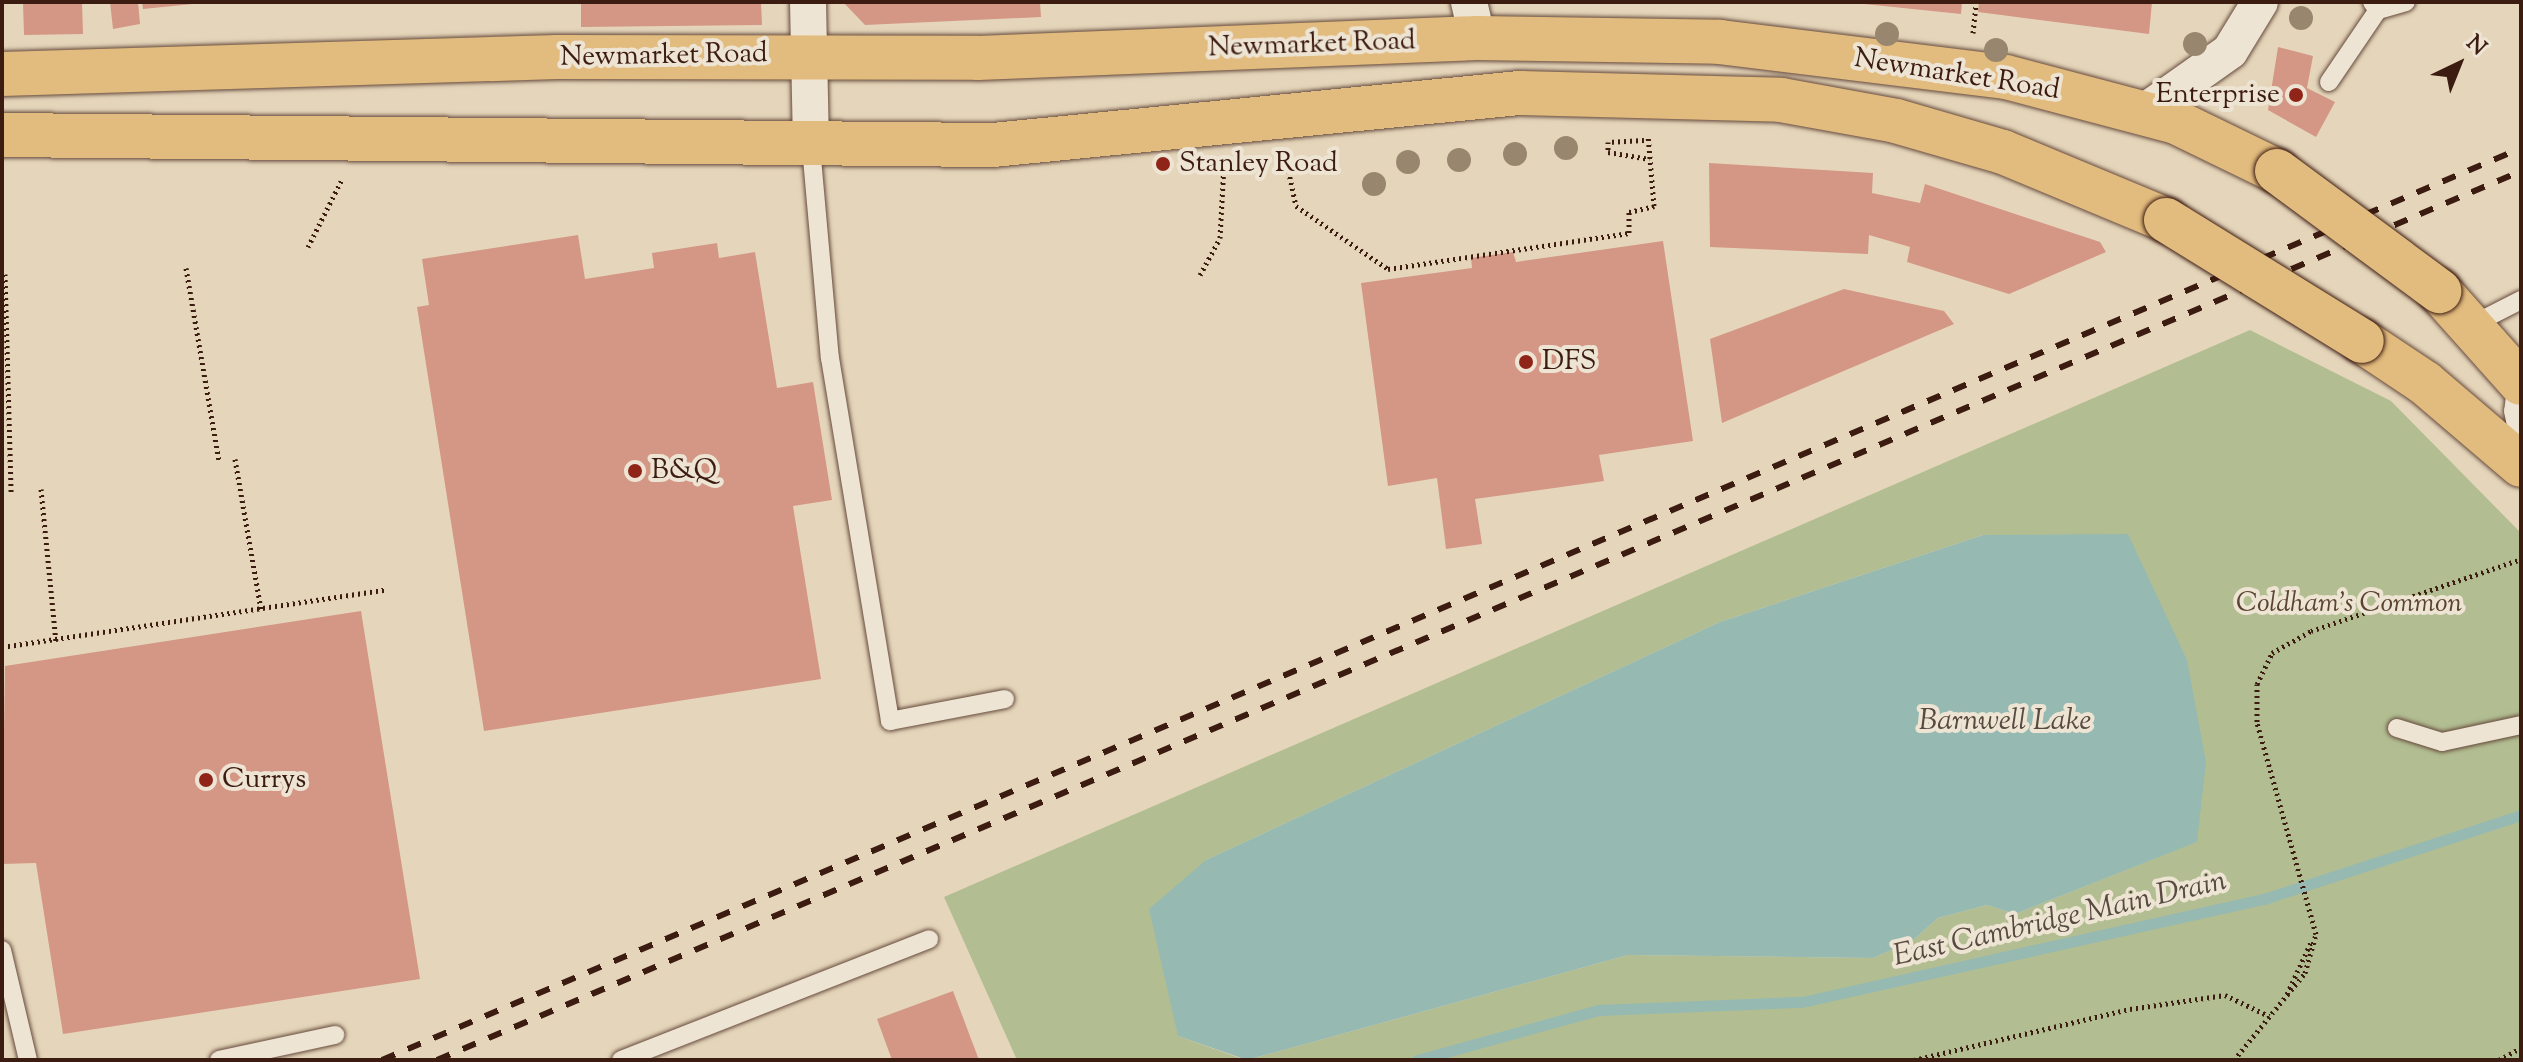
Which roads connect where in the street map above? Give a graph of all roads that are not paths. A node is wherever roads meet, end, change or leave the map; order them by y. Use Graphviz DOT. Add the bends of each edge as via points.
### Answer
graph roads {
  1 [pos="808,2"];
  2 [pos="2260,2"];
  3 [pos="2406,2"];
  4 [pos="2375,6"];
  5 [pos="1473,20"];
  6 [pos="810,53"];
  7 [pos="2,74"];
  8 [pos="2329,82"];
  9 [pos="2144,112"];
  10 [pos="2,135"];
  11 [pos="811,147"];
  12 [pos="2521,300"];
  13 [pos="2472,325"];
  14 [pos="2520,376"];
  15 [pos="2425,383"];
  16 [pos="2521,448"];
  17 [pos="2521,465"];
  18 [pos="1005,699"];
  19 [pos="2521,725"];
  20 [pos="2397,728"];
  21 [pos="929,939"];
  22 [pos="2,950"];
  23 [pos="335,1035"];
  24 [pos="28,1060"];
  25 [pos="219,1060"];
  26 [pos="621,1060"];
  1 -- 6 [label="street"];
  2 -- 9 [label="street" via="2230,51"];
  3 -- 4 [label="lane"];
  4 -- 8 [label="lane"];
  5 -- 6 [label="main road, Newmarket Road" via="978,58"];
  5 -- 9 [label="main road, Newmarket Road" via="1778,47 2006,77"];
  6 -- 7 [label="main road, Newmarket Road"];
  6 -- 11 [label="street"];
  9 -- 13 [label="main road, Newmarket Road, bridge" via="2277,171 2439,291"];
  10 -- 11 [label="main road, Newmarket Road"];
  11 -- 15 [label="main road, Newmarket Road, bridge" via="993,145 1520,93 1781,100 1896,121 2003,152 2166,220"];
  11 -- 18 [label="lane" via="844,455 890,721"];
  12 -- 13 [label="lane"];
  13 -- 14 [label="main road, Newmarket Road"];
  13 -- 15 [label="main road" via="2476,358 2469,374 2455,383"];
  14 -- 16 [label="lane" via="2513,411"];
  15 -- 17 [label="main road, Newmarket Road"];
  19 -- 20 [label="lane" via="2442,742"];
  21 -- 26 [label="lane"];
  22 -- 24 [label="lane"];
  23 -- 25 [label="lane"];
}
